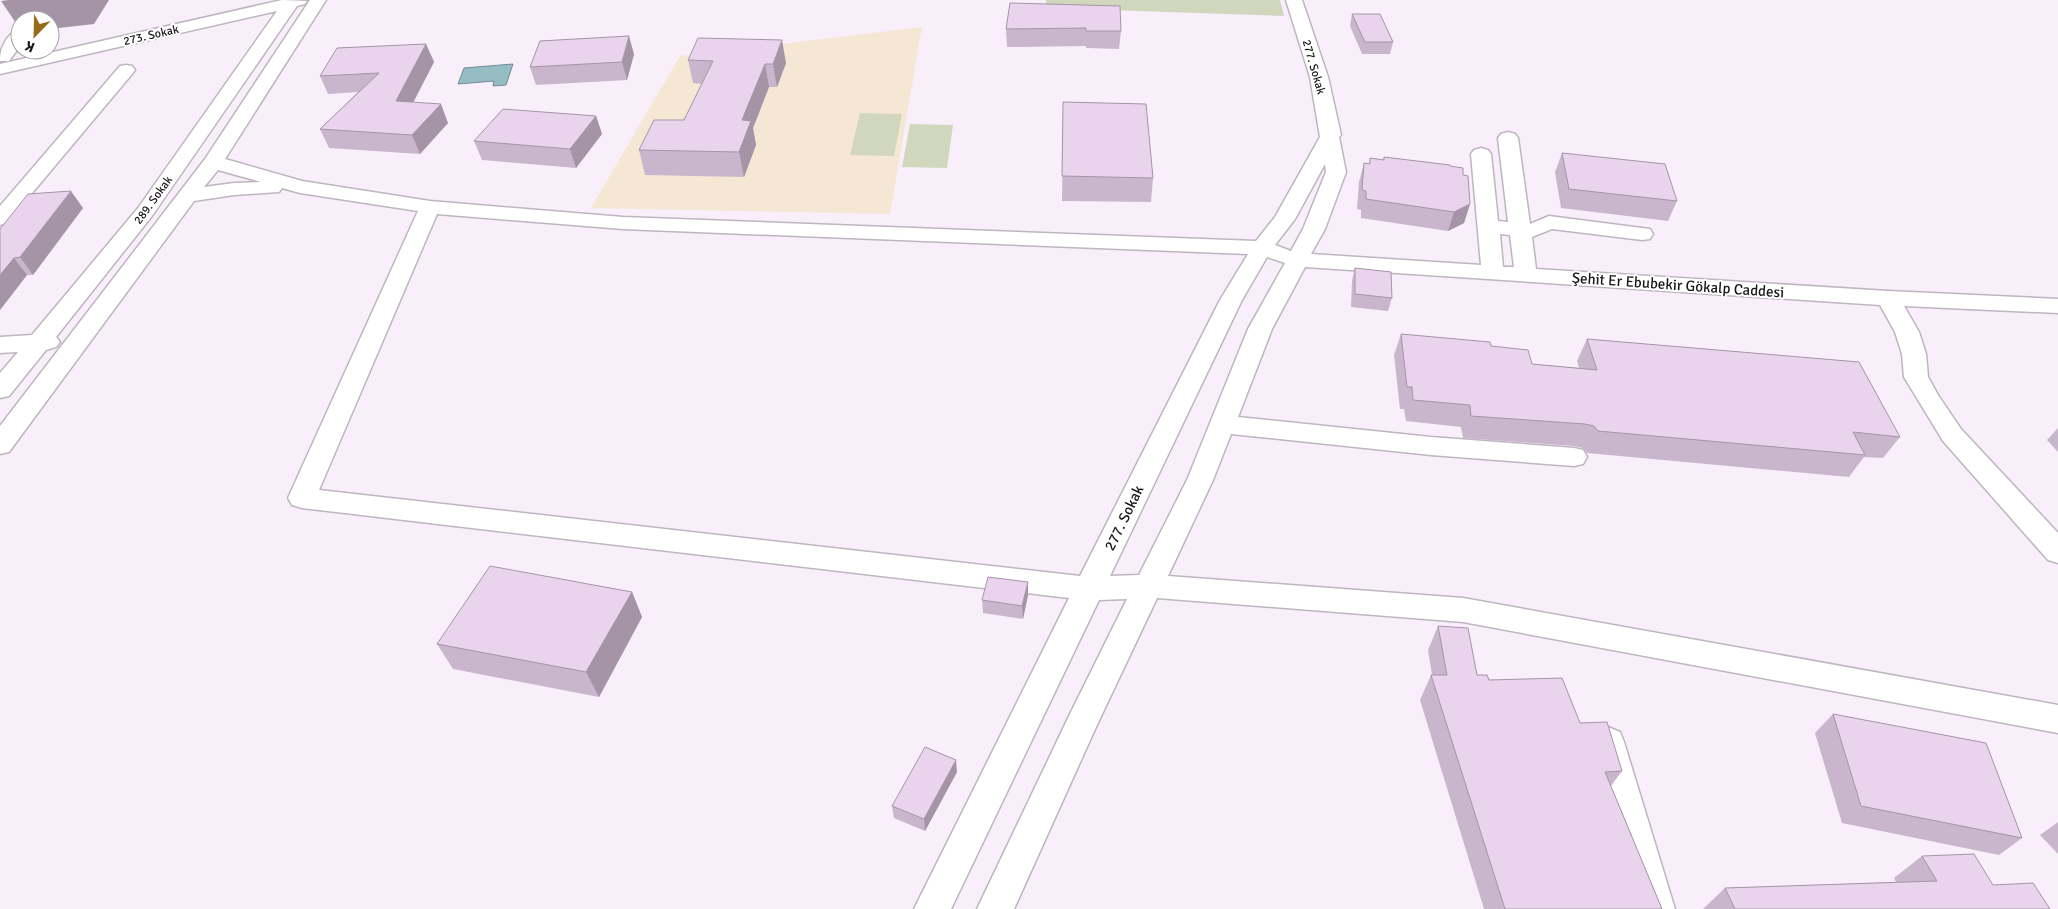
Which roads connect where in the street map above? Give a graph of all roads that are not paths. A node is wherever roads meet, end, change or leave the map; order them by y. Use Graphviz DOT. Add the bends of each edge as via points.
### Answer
graph roads {
  1 [pos="255,0"];
  2 [pos="318,0"];
  3 [pos="1294,0"];
  4 [pos="296,1"];
  5 [pos="60,44"];
  6 [pos="10,49"];
  7 [pos="1,61"];
  8 [pos="126,70"];
  9 [pos="1330,135"];
  10 [pos="1508,138"];
  11 [pos="1481,154"];
  12 [pos="214,162"];
  13 [pos="1483,175"];
  14 [pos="1513,178"];
  15 [pos="300,187"];
  16 [pos="188,196"];
  17 [pos="430,207"];
  18 [pos="0,219"];
  19 [pos="1488,226"];
  20 [pos="1520,230"];
  21 [pos="1642,234"];
  22 [pos="1262,248"];
  23 [pos="1297,260"];
  24 [pos="1493,273"];
  25 [pos="1526,275"];
  26 [pos="1888,298"];
  27 [pos="2058,306"];
  28 [pos="79,341"];
  29 [pos="38,343"];
  30 [pos="0,345"];
  31 [pos="8,370"];
  32 [pos="56,371"];
  33 [pos="0,390"];
  34 [pos="1222,424"];
  35 [pos="0,445"];
  36 [pos="1574,457"];
  37 [pos="2058,552"];
  38 [pos="1148,586"];
  39 [pos="1090,589"];
  40 [pos="2058,719"];
  41 [pos="1604,728"];
  42 [pos="932,909"];
  43 [pos="995,909"];
  44 [pos="1657,909"];
  1 -- 5 [label="street, 273. Sokak"];
  2 -- 12 [label="street"];
  3 -- 9 [label="street, 277. Sokak" via="1319,77"];
  4 -- 7 [label="street, 273. Sokak"];
  4 -- 29 [label="street, 289. Sokak" via="145,212"];
  6 -- 7 [label="street"];
  8 -- 18 [label="street"];
  9 -- 22 [label="street, 277. Sokak" via="1284,219"];
  9 -- 23 [label="street, 277. Sokak" via="1336,172 1314,229"];
  10 -- 14 [label="street"];
  11 -- 13 [label="street"];
  12 -- 15 [label="street, Şehit Er Ebubekir Gökalp Caddesi"];
  12 -- 16 [label="street"];
  13 -- 14 [label="street"];
  13 -- 19 [label="street"];
  14 -- 20 [label="street"];
  15 -- 16 [label="street" via="234,189"];
  15 -- 17 [label="street, Şehit Er Ebubekir Gökalp Caddesi"];
  16 -- 28 [label="street"];
  17 -- 22 [label="street, Şehit Er Ebubekir Gökalp Caddesi" via="623,223"];
  17 -- 39 [label="street" via="302,498"];
  19 -- 20 [label="street"];
  19 -- 24 [label="street"];
  20 -- 21 [label="street" via="1532,231 1549,222"];
  20 -- 25 [label="street"];
  22 -- 23 [label="street, Şehit Er Ebubekir Gökalp Caddesi"];
  22 -- 39 [label="street, 277. Sokak" via="1231,300"];
  23 -- 24 [label="street, Şehit Er Ebubekir Gökalp Caddesi"];
  23 -- 34 [label="street, 277. Sokak" via="1260,329"];
  24 -- 25 [label="street, Şehit Er Ebubekir Gökalp Caddesi"];
  25 -- 26 [label="street, Şehit Er Ebubekir Gökalp Caddesi"];
  26 -- 27 [label="street, Şehit Er Ebubekir Gökalp Caddesi"];
  26 -- 37 [label="street" via="1907,332 1914,354 1916,377 1952,436"];
  28 -- 29 [label="street"];
  28 -- 32 [label="street"];
  29 -- 30 [label="street"];
  29 -- 31 [label="street, 289. Sokak"];
  31 -- 32 [label="street"];
  31 -- 33 [label="street, 289. Sokak"];
  32 -- 35 [label="street"];
  34 -- 36 [label="street"];
  34 -- 38 [label="street, 277. Sokak" via="1200,480"];
  38 -- 39 [label="street"];
  38 -- 40 [label="street" via="1463,610"];
  38 -- 43 [label="street, 277. Sokak"];
  39 -- 42 [label="street, 277. Sokak"];
  41 -- 44 [label="street"];
}
